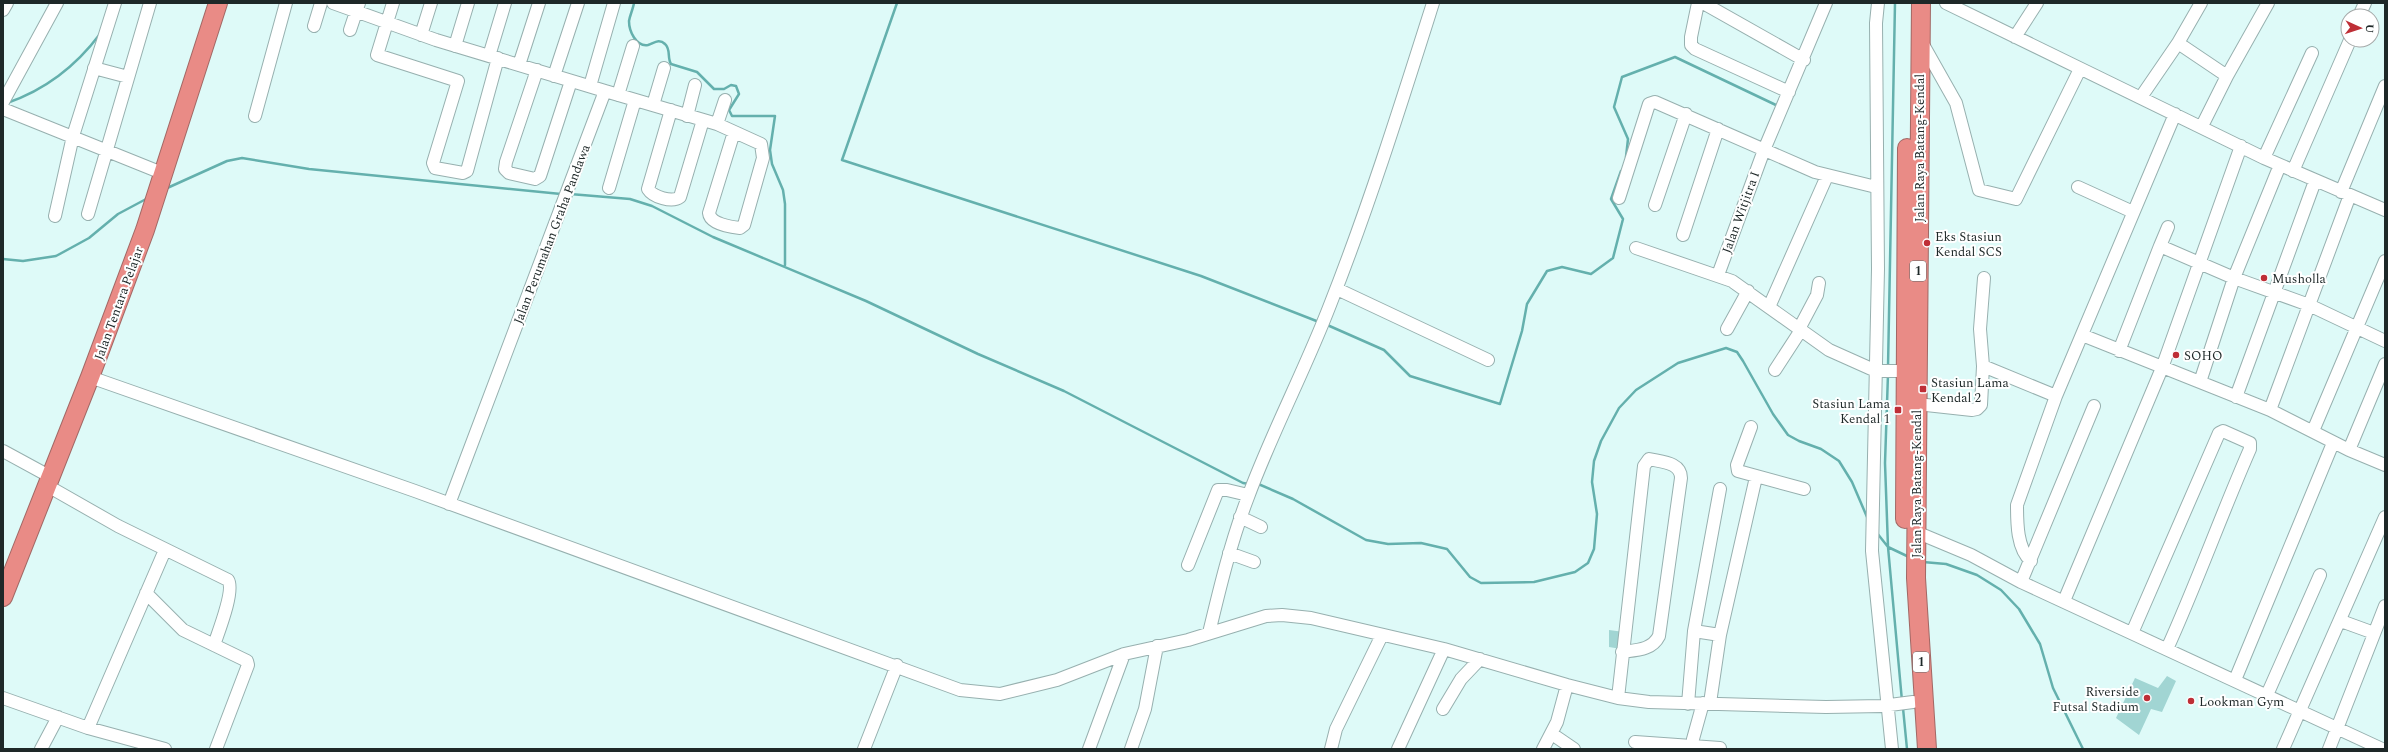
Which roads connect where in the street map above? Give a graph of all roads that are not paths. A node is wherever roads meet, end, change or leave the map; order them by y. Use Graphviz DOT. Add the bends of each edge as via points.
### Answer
graph roads {
  1 [pos="7,3"];
  2 [pos="57,3"];
  3 [pos="115,3"];
  4 [pos="150,3"];
  5 [pos="218,3"];
  6 [pos="286,3"];
  7 [pos="321,3"];
  8 [pos="333,3"];
  9 [pos="394,3"];
  10 [pos="432,3"];
  11 [pos="468,3"];
  12 [pos="505,3"];
  13 [pos="539,3"];
  14 [pos="578,3"];
  15 [pos="614,3"];
  16 [pos="1433,3"];
  17 [pos="1698,3"];
  18 [pos="1703,3"];
  19 [pos="1826,3"];
  20 [pos="1878,3"];
  21 [pos="1909,3"];
  22 [pos="1921,3"];
  23 [pos="1946,3"];
  24 [pos="2037,3"];
  25 [pos="2201,3"];
  26 [pos="2268,3"];
  27 [pos="357,7"];
  28 [pos="3,10"];
  29 [pos="387,22"];
  30 [pos="314,26"];
  31 [pos="350,30"];
  32 [pos="421,35"];
  33 [pos="2015,37"];
  34 [pos="1920,40"];
  35 [pos="2178,43"];
  36 [pos="455,46"];
  37 [pos="633,46"];
  38 [pos="2347,48"];
  39 [pos="2312,53"];
  40 [pos="493,57"];
  41 [pos="1804,60"];
  42 [pos="519,65"];
  43 [pos="94,68"];
  44 [pos="664,68"];
  45 [pos="2080,69"];
  46 [pos="537,70"];
  47 [pos="554,76"];
  48 [pos="2227,76"];
  49 [pos="128,77"];
  50 [pos="571,81"];
  51 [pos="696,85"];
  52 [pos="590,86"];
  53 [pos="2385,86"];
  54 [pos="605,91"];
  55 [pos="1789,92"];
  56 [pos="618,95"];
  57 [pos="2141,98"];
  58 [pos="635,100"];
  59 [pos="725,100"];
  60 [pos="3,102"];
  61 [pos="653,105"];
  62 [pos="3,109"];
  63 [pos="671,110"];
  64 [pos="1686,114"];
  65 [pos="2175,114"];
  66 [pos="255,116"];
  67 [pos="687,116"];
  68 [pos="703,120"];
  69 [pos="717,124"];
  70 [pos="2202,126"];
  71 [pos="1718,129"];
  72 [pos="734,132"];
  73 [pos="73,136"];
  74 [pos="2241,146"];
  75 [pos="106,150"];
  76 [pos="1764,150"];
  77 [pos="2264,158"];
  78 [pos="2280,165"];
  79 [pos="2293,171"];
  80 [pos="1826,176"];
  81 [pos="160,178"];
  82 [pos="2315,181"];
  83 [pos="2078,187"];
  84 [pos="609,188"];
  85 [pos="1876,188"];
  86 [pos="2345,193"];
  87 [pos="1619,198"];
  88 [pos="1655,205"];
  89 [pos="2385,210"];
  90 [pos="2133,212"];
  91 [pos="88,214"];
  92 [pos="55,216"];
  93 [pos="2168,227"];
  94 [pos="1683,235"];
  95 [pos="2160,246"];
  96 [pos="1636,248"];
  97 [pos="2385,261"];
  98 [pos="2198,263"];
  99 [pos="1718,275"];
  100 [pos="1984,278"];
  101 [pos="2234,278"];
  102 [pos="1818,283"];
  103 [pos="1337,289"];
  104 [pos="1748,290"];
  105 [pos="2274,291"];
  106 [pos="2308,305"];
  107 [pos="1769,307"];
  108 [pos="1727,329"];
  109 [pos="1800,329"];
  110 [pos="2355,329"];
  111 [pos="2082,335"];
  112 [pos="2385,341"];
  113 [pos="2119,352"];
  114 [pos="1488,360"];
  115 [pos="2385,364"];
  116 [pos="1983,366"];
  117 [pos="2162,368"];
  118 [pos="1775,370"];
  119 [pos="1878,371"];
  120 [pos="1901,371"];
  121 [pos="90,377"];
  122 [pos="2200,382"];
  123 [pos="2056,396"];
  124 [pos="2236,397"];
  125 [pos="1917,404"];
  126 [pos="2094,406"];
  127 [pos="2270,410"];
  128 [pos="1751,427"];
  129 [pos="2313,431"];
  130 [pos="2334,443"];
  131 [pos="2349,450"];
  132 [pos="3,451"];
  133 [pos="2385,465"];
  134 [pos="1756,477"];
  135 [pos="48,481"];
  136 [pos="1252,487"];
  137 [pos="1720,489"];
  138 [pos="1804,489"];
  139 [pos="449,504"];
  140 [pos="1240,517"];
  141 [pos="2385,517"];
  142 [pos="1261,527"];
  143 [pos="1913,537"];
  144 [pos="165,550"];
  145 [pos="1228,553"];
  146 [pos="2031,561"];
  147 [pos="1254,562"];
  148 [pos="1188,565"];
  149 [pos="1910,575"];
  150 [pos="2320,575"];
  151 [pos="2021,582"];
  152 [pos="146,593"];
  153 [pos="3,597"];
  154 [pos="2064,601"];
  155 [pos="2385,606"];
  156 [pos="2341,621"];
  157 [pos="1694,631"];
  158 [pos="1209,633"];
  159 [pos="2132,633"];
  160 [pos="2374,633"];
  161 [pos="1382,635"];
  162 [pos="1720,635"];
  163 [pos="214,645"];
  164 [pos="1157,646"];
  165 [pos="1444,649"];
  166 [pos="2167,649"];
  167 [pos="1622,652"];
  168 [pos="1124,654"];
  169 [pos="1480,659"];
  170 [pos="897,666"];
  171 [pos="2235,680"];
  172 [pos="1567,685"];
  173 [pos="2268,695"];
  174 [pos="3,698"];
  175 [pos="1618,698"];
  176 [pos="1707,703"];
  177 [pos="1688,704"];
  178 [pos="1902,704"];
  179 [pos="1443,709"];
  180 [pos="2301,710"];
  181 [pos="58,717"];
  182 [pos="88,728"];
  183 [pos="2336,728"];
  184 [pos="1552,734"];
  185 [pos="1694,739"];
  186 [pos="1635,742"];
  187 [pos="1652,747"];
  188 [pos="1720,748"];
  189 [pos="41,749"];
  190 [pos="165,749"];
  191 [pos="216,749"];
  192 [pos="864,749"];
  193 [pos="1089,749"];
  194 [pos="1131,749"];
  195 [pos="1330,749"];
  196 [pos="1398,749"];
  197 [pos="1543,749"];
  198 [pos="1574,749"];
  199 [pos="1892,749"];
  200 [pos="1916,749"];
  201 [pos="1927,749"];
  202 [pos="2283,749"];
  203 [pos="2329,749"];
  204 [pos="2382,749"];
  1 -- 28 [label="street"];
  2 -- 60 [label="street"];
  3 -- 43 [label="street"];
  4 -- 49 [label="street"];
  5 -- 81 [label="highway, Jalan Tentara Pelajar"];
  6 -- 66 [label="street"];
  7 -- 30 [label="street"];
  8 -- 27 [label="street"];
  9 -- 29 [label="street"];
  10 -- 32 [label="street"];
  11 -- 36 [label="street"];
  12 -- 40 [label="street"];
  13 -- 42 [label="street"];
  14 -- 47 [label="street"];
  15 -- 52 [label="street"];
  16 -- 103 [label="street" via="1357,236"];
  17 -- 55 [label="street" via="1691,37 1691,45 1695,49"];
  18 -- 41 [label="street"];
  19 -- 41 [label="street, Jalan Witjitra I"];
  20 -- 85 [label="street"];
  21 -- 120 [label="highway, Jalan Raya Batang-Kendal / 1"];
  22 -- 34 [label="highway, Jalan Raya Batang-Kendal / 1"];
  23 -- 33 [label="street"];
  24 -- 33 [label="street"];
  25 -- 35 [label="street"];
  26 -- 48 [label="street"];
  27 -- 29 [label="street"];
  27 -- 31 [label="street"];
  29 -- 32 [label="street"];
  29 -- 40 [label="street" via="377,55 458,81 433,163 435,168 463,173 467,171"];
  32 -- 36 [label="street"];
  33 -- 45 [label="street"];
  34 -- 45 [label="street" via="1956,104 1979,190 2016,199"];
  34 -- 125 [label="highway, Jalan Raya Batang-Kendal / 1"];
  35 -- 48 [label="street"];
  35 -- 57 [label="street"];
  36 -- 40 [label="street"];
  37 -- 56 [label="street"];
  38 -- 79 [label="street"];
  39 -- 77 [label="street"];
  40 -- 42 [label="street"];
  41 -- 55 [label="street, Jalan Witjitra I"];
  42 -- 46 [label="street"];
  43 -- 49 [label="street"];
  43 -- 73 [label="street"];
  44 -- 61 [label="street"];
  45 -- 57 [label="street"];
  46 -- 47 [label="street"];
  46 -- 50 [label="street" via="506,162 505,169 509,173 535,179 540,176"];
  47 -- 50 [label="street"];
  48 -- 70 [label="street"];
  49 -- 75 [label="street"];
  50 -- 52 [label="street"];
  51 -- 67 [label="street"];
  52 -- 54 [label="street"];
  53 -- 86 [label="street"];
  54 -- 56 [label="street"];
  54 -- 139 [label="street, Jalan Perumahan Graha Pandawa"];
  55 -- 76 [label="street, Jalan Witjitra I"];
  56 -- 58 [label="street"];
  57 -- 65 [label="street"];
  58 -- 61 [label="street"];
  58 -- 84 [label="street"];
  59 -- 69 [label="street"];
  61 -- 63 [label="street"];
  62 -- 73 [label="street"];
  63 -- 67 [label="street"];
  63 -- 68 [label="street" via="648,189 657,196 671,200 680,197"];
  64 -- 71 [label="street"];
  64 -- 87 [label="street" via="1658,102 1649,104"];
  64 -- 88 [label="street"];
  65 -- 70 [label="street"];
  65 -- 90 [label="street"];
  67 -- 68 [label="street"];
  68 -- 69 [label="street"];
  69 -- 72 [label="street"];
  70 -- 74 [label="street"];
  71 -- 76 [label="street"];
  71 -- 94 [label="street"];
  72 -- 72 [label="street" via="762,144 763,158 744,225 740,228 712,219 709,213"];
  73 -- 75 [label="street"];
  73 -- 92 [label="street"];
  74 -- 77 [label="street"];
  74 -- 98 [label="street"];
  75 -- 81 [label="street"];
  75 -- 91 [label="street"];
  76 -- 80 [label="street"];
  76 -- 99 [label="street, Jalan Witjitra I"];
  77 -- 78 [label="street"];
  78 -- 79 [label="street"];
  78 -- 101 [label="street"];
  79 -- 82 [label="street"];
  80 -- 85 [label="street"];
  80 -- 107 [label="street" via="1794,255"];
  81 -- 121 [label="highway, Jalan Tentara Pelajar" via="152,208"];
  82 -- 86 [label="street"];
  82 -- 105 [label="street"];
  83 -- 90 [label="street"];
  85 -- 119 [label="street"];
  86 -- 89 [label="street"];
  86 -- 106 [label="street"];
  90 -- 111 [label="street"];
  93 -- 95 [label="street"];
  95 -- 98 [label="street"];
  95 -- 113 [label="street"];
  96 -- 99 [label="street"];
  97 -- 110 [label="street"];
  98 -- 101 [label="street"];
  98 -- 117 [label="street"];
  99 -- 104 [label="street"];
  100 -- 116 [label="street" via="1980,329"];
  101 -- 105 [label="street"];
  101 -- 122 [label="street"];
  102 -- 109 [label="street" via="1817,295"];
  103 -- 114 [label="street"];
  103 -- 136 [label="street"];
  104 -- 107 [label="street"];
  104 -- 108 [label="street"];
  105 -- 106 [label="street"];
  105 -- 124 [label="street"];
  106 -- 110 [label="street"];
  106 -- 127 [label="street"];
  107 -- 109 [label="street"];
  109 -- 118 [label="street"];
  109 -- 119 [label="street" via="1829,350"];
  110 -- 112 [label="street"];
  110 -- 129 [label="street"];
  111 -- 113 [label="street"];
  111 -- 123 [label="street"];
  113 -- 117 [label="street"];
  115 -- 131 [label="street"];
  116 -- 123 [label="street"];
  116 -- 125 [label="street" via="1982,398 1977,409"];
  117 -- 122 [label="street"];
  117 -- 154 [label="street"];
  119 -- 120 [label="street"];
  119 -- 178 [label="street" via="1872,535"];
  120 -- 143 [label="highway, Jalan Raya Batang-Kendal / 1"];
  121 -- 135 [label="highway, Jalan Tentara Pelajar"];
  121 -- 139 [label="street"];
  122 -- 124 [label="street"];
  123 -- 146 [label="street" via="2017,505 2023,552"];
  124 -- 127 [label="street"];
  125 -- 143 [label="highway, Jalan Raya Batang-Kendal / 1"];
  126 -- 146 [label="street"];
  127 -- 129 [label="street"];
  128 -- 134 [label="street" via="1736,468 1740,472"];
  129 -- 130 [label="street"];
  130 -- 131 [label="street"];
  130 -- 171 [label="street"];
  131 -- 133 [label="street"];
  132 -- 135 [label="street"];
  134 -- 138 [label="street"];
  134 -- 162 [label="street"];
  135 -- 144 [label="street" via="118,526"];
  135 -- 153 [label="highway, Jalan Tentara Pelajar"];
  136 -- 140 [label="street"];
  136 -- 148 [label="street" via="1218,490"];
  137 -- 157 [label="street"];
  139 -- 170 [label="street"];
  140 -- 142 [label="street"];
  140 -- 145 [label="street"];
  141 -- 156 [label="street"];
  143 -- 149 [label="highway, Jalan Raya Batang-Kendal / 1"];
  143 -- 151 [label="street" via="1972,555"];
  144 -- 152 [label="street"];
  144 -- 163 [label="street" via="230,582 224,616"];
  145 -- 147 [label="street"];
  145 -- 158 [label="street"];
  146 -- 151 [label="street"];
  149 -- 178 [label="highway, Jalan Raya Batang-Kendal / 1"];
  149 -- 201 [label="highway, Jalan Raya Batang-Kendal / 1"];
  150 -- 173 [label="street"];
  151 -- 154 [label="street"];
  152 -- 163 [label="street" via="177,626"];
  152 -- 182 [label="street"];
  154 -- 159 [label="street"];
  155 -- 160 [label="street"];
  156 -- 160 [label="street"];
  156 -- 180 [label="street"];
  157 -- 162 [label="street"];
  157 -- 177 [label="street"];
  158 -- 161 [label="street" via="1266,616 1282,615 1311,618"];
  158 -- 164 [label="street"];
  159 -- 166 [label="street"];
  159 -- 166 [label="street" via="2218,433 2224,431 2242,439 2250,443 2250,449 2225,506 2203,568"];
  160 -- 183 [label="street"];
  161 -- 165 [label="street"];
  161 -- 195 [label="street" via="1336,729"];
  162 -- 176 [label="street"];
  163 -- 191 [label="street" via="244,658 248,665"];
  164 -- 168 [label="street"];
  164 -- 194 [label="street" via="1145,709"];
  165 -- 169 [label="street"];
  165 -- 196 [label="street"];
  166 -- 171 [label="street"];
  167 -- 167 [label="street" via="1644,466 1649,459 1677,466 1681,478 1659,636 1653,645"];
  167 -- 175 [label="street"];
  168 -- 170 [label="street" via="1057,680 1000,694 960,690"];
  168 -- 193 [label="street"];
  169 -- 172 [label="street"];
  169 -- 179 [label="street" via="1461,679"];
  170 -- 192 [label="street"];
  171 -- 173 [label="street"];
  172 -- 175 [label="street"];
  172 -- 184 [label="street"];
  173 -- 180 [label="street"];
  174 -- 181 [label="street"];
  175 -- 177 [label="street"];
  176 -- 177 [label="street"];
  176 -- 178 [label="street" via="1826,707"];
  176 -- 185 [label="street"];
  178 -- 199 [label="street"];
  178 -- 200 [label="highway, Jalan Raya Batang-Kendal / 1"];
  180 -- 183 [label="street"];
  180 -- 202 [label="street"];
  181 -- 182 [label="street"];
  181 -- 189 [label="street"];
  182 -- 190 [label="street"];
  183 -- 203 [label="street"];
  183 -- 204 [label="street"];
  184 -- 197 [label="street"];
  184 -- 198 [label="street"];
  186 -- 187 [label="street"];
  187 -- 188 [label="street"];
}
